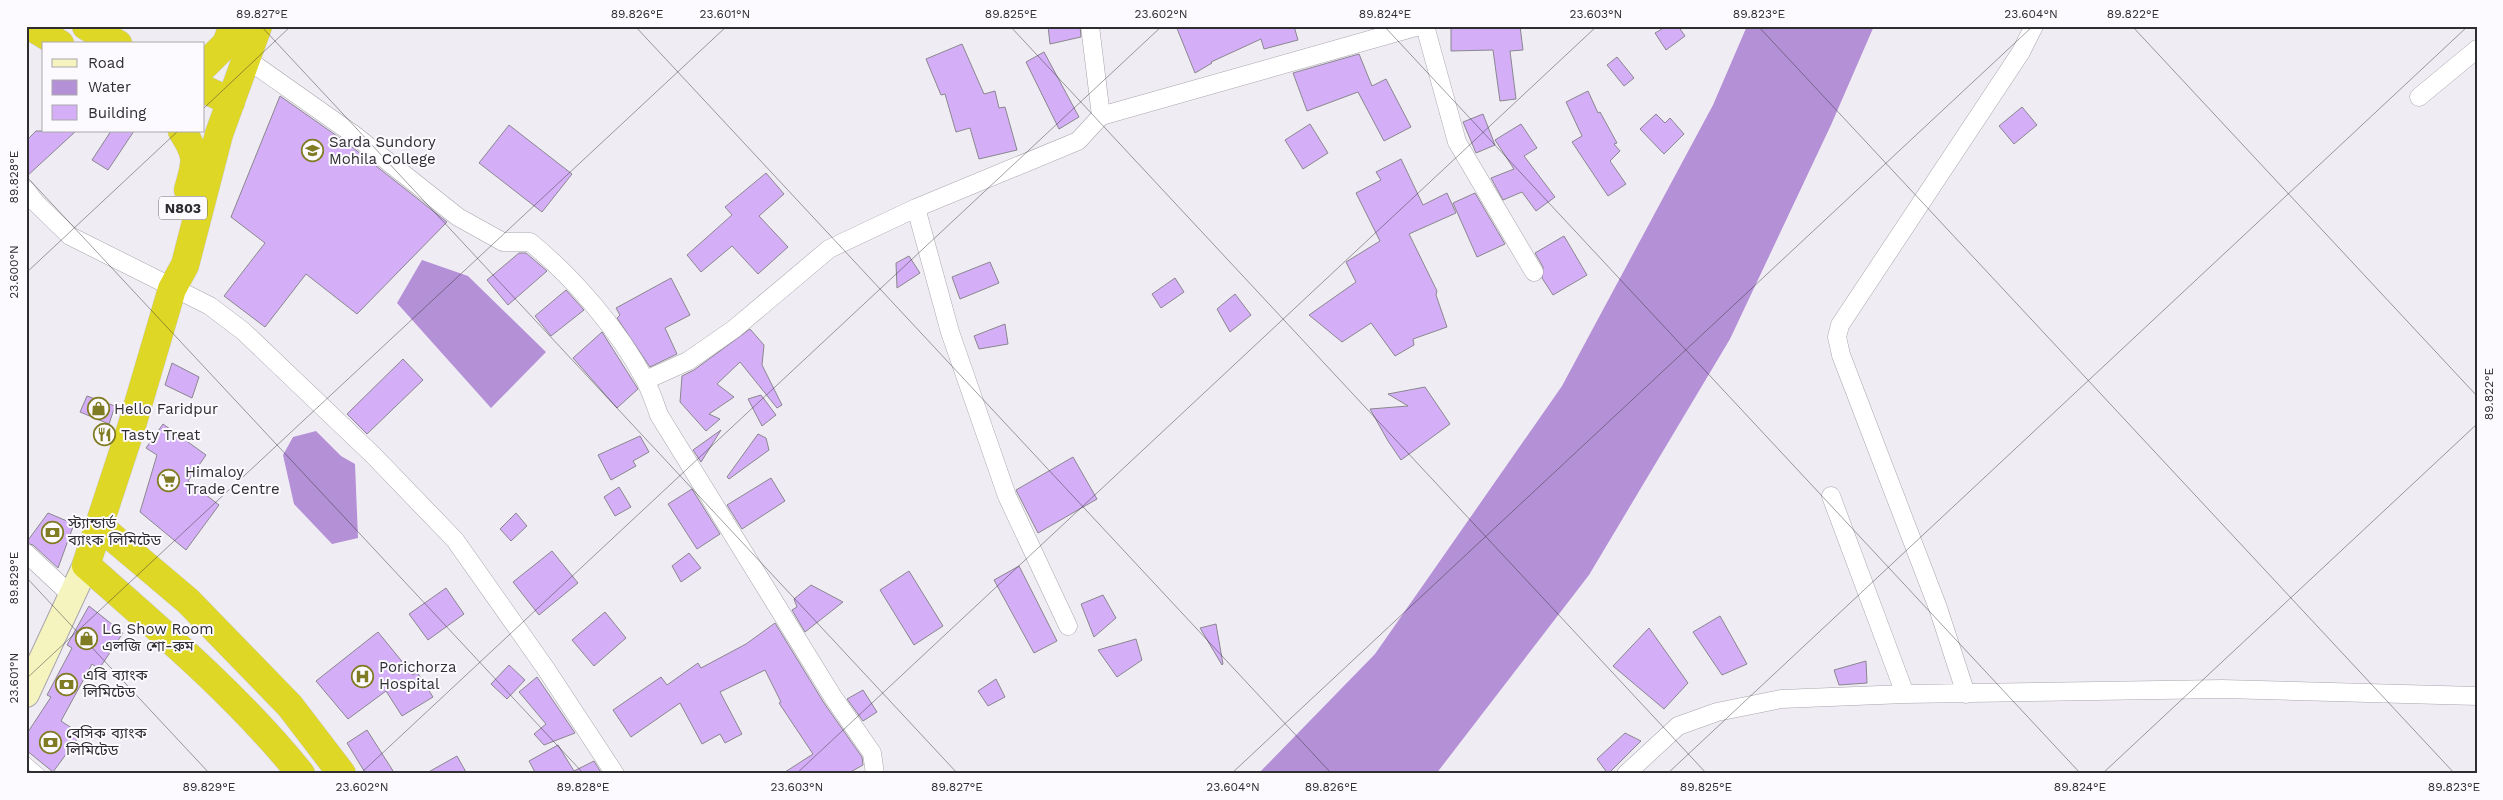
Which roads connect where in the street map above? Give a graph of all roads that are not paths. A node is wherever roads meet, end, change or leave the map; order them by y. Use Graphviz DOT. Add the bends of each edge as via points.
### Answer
graph roads {
  1 [pos="30,26"];
  2 [pos="86,26"];
  3 [pos="233,26"];
  4 [pos="258,26"];
  5 [pos="1090,26"];
  6 [pos="1419,26"];
  7 [pos="1425,26"];
  8 [pos="2034,26"];
  9 [pos="57,42"];
  10 [pos="114,42"];
  11 [pos="2477,49"];
  12 [pos="248,60"];
  13 [pos="205,65"];
  14 [pos="205,89"];
  15 [pos="2419,97"];
  16 [pos="231,102"];
  17 [pos="1101,116"];
  18 [pos="183,132"];
  19 [pos="211,133"];
  20 [pos="26,190"];
  21 [pos="916,208"];
  22 [pos="1534,272"];
  23 [pos="172,289"];
  24 [pos="646,380"];
  25 [pos="1831,496"];
  26 [pos="98,525"];
  27 [pos="26,553"];
  28 [pos="86,565"];
  29 [pos="71,595"];
  30 [pos="1068,626"];
  31 [pos="26,694"];
  32 [pos="1906,694"];
  33 [pos="1966,694"];
  34 [pos="2477,696"];
  35 [pos="26,761"];
  36 [pos="41,774"];
  37 [pos="301,774"];
  38 [pos="342,774"];
  39 [pos="615,774"];
  40 [pos="875,774"];
  41 [pos="1626,774"];
  1 -- 9 [label="highway"];
  2 -- 10 [label="highway"];
  3 -- 13 [label="highway" via="226,44"];
  4 -- 12 [label="highway, N803"];
  5 -- 17 [label="street"];
  6 -- 17 [label="street"];
  7 -- 22 [label="street" via="1457,142"];
  8 -- 33 [label="street" via="2021,52 1840,325 1837,337 1841,355 1938,608"];
  11 -- 15 [label="street"];
  12 -- 16 [label="highway, N803"];
  12 -- 24 [label="street" via="353,134 458,218 503,242 530,242 574,283 618,338"];
  14 -- 16 [label="highway"];
  16 -- 19 [label="highway, N803"];
  17 -- 21 [label="street" via="1078,141"];
  18 -- 23 [label="highway, N803" via="196,161 168,263"];
  19 -- 23 [label="highway, N803" via="186,265"];
  20 -- 23 [label="street" via="70,236"];
  21 -- 24 [label="street" via="828,249 734,329 688,361"];
  21 -- 30 [label="street" via="950,332 1007,496"];
  23 -- 26 [label="highway, N803" via="132,425"];
  23 -- 39 [label="street" via="210,306 243,331 373,455 455,540"];
  24 -- 40 [label="street" via="660,415 833,697 872,753"];
  25 -- 32 [label="street"];
  26 -- 28 [label="highway, N803"];
  26 -- 38 [label="highway" via="195,608 290,706"];
  27 -- 29 [label="street"];
  28 -- 29 [label="main road"];
  28 -- 37 [label="highway" via="266,731"];
  29 -- 31 [label="main road"];
  32 -- 33 [label="street"];
  32 -- 41 [label="street" via="1780,699 1717,712 1678,726"];
  33 -- 34 [label="street" via="2222,689"];
  35 -- 36 [label="lane"];
}
